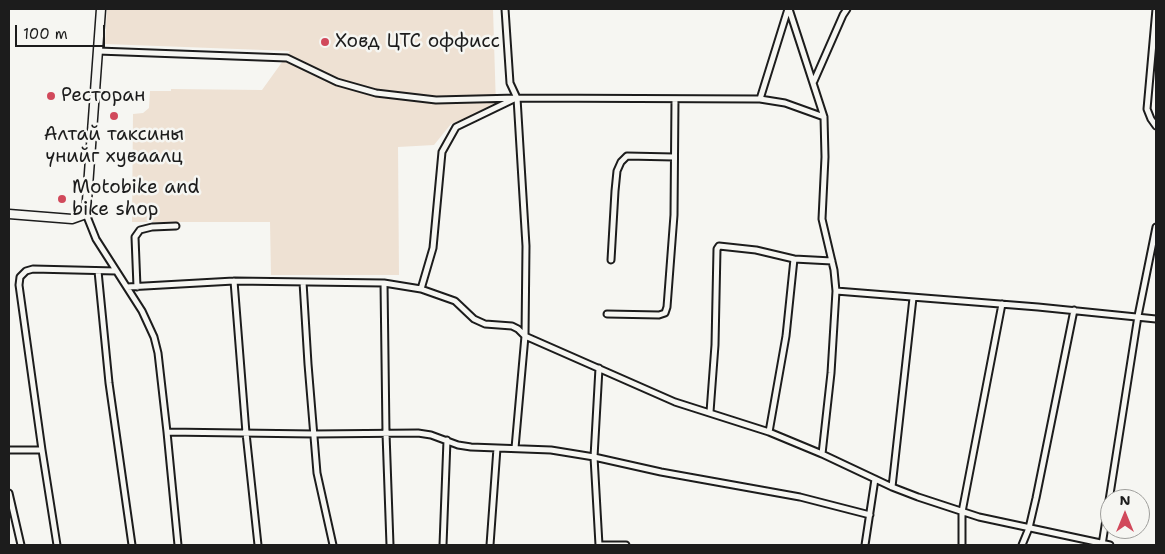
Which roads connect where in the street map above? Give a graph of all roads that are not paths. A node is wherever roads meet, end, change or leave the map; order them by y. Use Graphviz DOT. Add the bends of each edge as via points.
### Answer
graph roads {
  1 [pos="101,9"];
  2 [pos="504,9"];
  3 [pos="788,9"];
  4 [pos="847,9"];
  5 [pos="1156,9"];
  6 [pos="98,51"];
  7 [pos="814,81"];
  8 [pos="517,98"];
  9 [pos="675,99"];
  10 [pos="760,99"];
  11 [pos="824,116"];
  12 [pos="1156,126"];
  13 [pos="674,157"];
  14 [pos="9,214"];
  15 [pos="86,214"];
  16 [pos="176,226"];
  17 [pos="1156,227"];
  18 [pos="794,259"];
  19 [pos="612,260"];
  20 [pos="832,261"];
  21 [pos="98,270"];
  22 [pos="116,270"];
  23 [pos="234,281"];
  24 [pos="303,282"];
  25 [pos="384,283"];
  26 [pos="127,287"];
  27 [pos="137,287"];
  28 [pos="421,289"];
  29 [pos="836,291"];
  30 [pos="913,298"];
  31 [pos="1002,304"];
  32 [pos="1074,310"];
  33 [pos="607,314"];
  34 [pos="1138,316"];
  35 [pos="1156,319"];
  36 [pos="525,336"];
  37 [pos="599,368"];
  38 [pos="710,412"];
  39 [pos="167,432"];
  40 [pos="769,432"];
  41 [pos="246,433"];
  42 [pos="386,433"];
  43 [pos="314,434"];
  44 [pos="447,440"];
  45 [pos="496,448"];
  46 [pos="515,448"];
  47 [pos="9,450"];
  48 [pos="42,450"];
  49 [pos="822,454"];
  50 [pos="594,457"];
  51 [pos="875,479"];
  52 [pos="892,487"];
  53 [pos="9,493"];
  54 [pos="962,512"];
  55 [pos="870,515"];
  56 [pos="1029,528"];
  57 [pos="1102,544"];
  58 [pos="21,545"];
  59 [pos="57,545"];
  60 [pos="132,545"];
  61 [pos="178,545"];
  62 [pos="258,545"];
  63 [pos="332,545"];
  64 [pos="390,545"];
  65 [pos="444,545"];
  66 [pos="490,545"];
  67 [pos="600,545"];
  68 [pos="626,545"];
  69 [pos="865,545"];
  70 [pos="962,545"];
  71 [pos="1022,545"];
  72 [pos="1110,545"];
  1 -- 6 [label="street"];
  2 -- 8 [label="street" via="510,83"];
  3 -- 7 [label="street"];
  3 -- 10 [label="street"];
  4 -- 7 [label="street"];
  5 -- 12 [label="street" via="1147,109"];
  6 -- 8 [label="street" via="287,58 337,82 376,93 436,100"];
  6 -- 15 [label="street"];
  7 -- 11 [label="street"];
  8 -- 9 [label="street"];
  8 -- 28 [label="street" via="456,127 442,152 432,248"];
  8 -- 36 [label="street" via="526,246"];
  9 -- 10 [label="street"];
  9 -- 13 [label="street"];
  10 -- 11 [label="street"];
  11 -- 20 [label="street" via="822,219"];
  13 -- 19 [label="street" via="627,156 620,162 616,171"];
  13 -- 33 [label="street" via="674,215 665,313"];
  14 -- 15 [label="street" via="72,219"];
  15 -- 22 [label="street" via="96,239"];
  16 -- 27 [label="street" via="152,226 140,230 135,237"];
  17 -- 34 [label="street"];
  18 -- 20 [label="street"];
  18 -- 38 [label="street" via="756,250 719,246 717,249"];
  18 -- 40 [label="street" via="786,336"];
  20 -- 29 [label="street"];
  21 -- 22 [label="street"];
  21 -- 48 [label="street" via="32,269 20,277"];
  21 -- 60 [label="street" via="113,412"];
  22 -- 26 [label="street"];
  23 -- 24 [label="street"];
  23 -- 27 [label="street"];
  23 -- 41 [label="street"];
  24 -- 25 [label="street"];
  24 -- 43 [label="street"];
  25 -- 28 [label="street"];
  25 -- 42 [label="street"];
  26 -- 27 [label="street"];
  26 -- 39 [label="street" via="147,320 156,344"];
  28 -- 36 [label="street" via="455,301 474,319 485,324 512,326"];
  29 -- 30 [label="street"];
  29 -- 49 [label="street"];
  30 -- 31 [label="street"];
  30 -- 52 [label="street"];
  31 -- 32 [label="street"];
  31 -- 54 [label="street"];
  32 -- 34 [label="street"];
  32 -- 56 [label="street"];
  34 -- 35 [label="street"];
  34 -- 57 [label="street"];
  36 -- 37 [label="street"];
  36 -- 46 [label="street"];
  37 -- 38 [label="street" via="674,402"];
  37 -- 50 [label="street"];
  38 -- 40 [label="street"];
  39 -- 41 [label="street"];
  39 -- 61 [label="street"];
  40 -- 49 [label="street"];
  41 -- 43 [label="street"];
  41 -- 62 [label="street"];
  42 -- 43 [label="street"];
  42 -- 44 [label="street" via="418,433"];
  42 -- 64 [label="street"];
  43 -- 63 [label="street" via="317,473"];
  44 -- 45 [label="street" via="471,447"];
  44 -- 65 [label="street"];
  45 -- 46 [label="street"];
  45 -- 66 [label="street"];
  46 -- 50 [label="street"];
  47 -- 48 [label="street"];
  48 -- 59 [label="street"];
  49 -- 51 [label="street"];
  50 -- 55 [label="street" via="800,497"];
  50 -- 67 [label="street"];
  51 -- 52 [label="street"];
  51 -- 55 [label="street"];
  52 -- 54 [label="street"];
  53 -- 58 [label="street"];
  54 -- 56 [label="street"];
  54 -- 70 [label="street"];
  55 -- 69 [label="street"];
  56 -- 57 [label="street"];
  56 -- 71 [label="street"];
  57 -- 72 [label="street"];
  67 -- 68 [label="street"];
}
